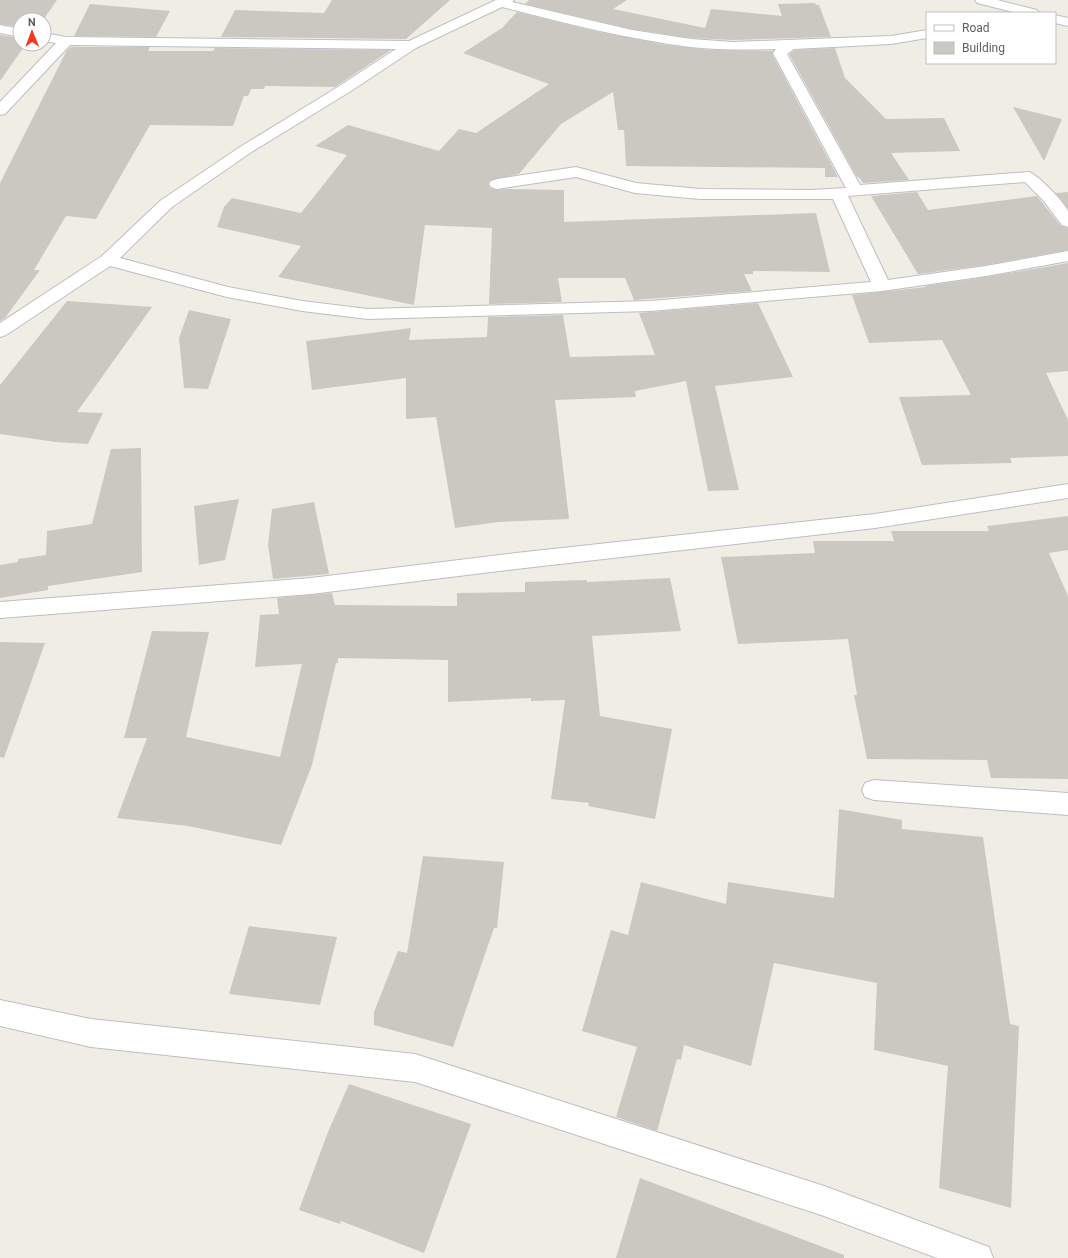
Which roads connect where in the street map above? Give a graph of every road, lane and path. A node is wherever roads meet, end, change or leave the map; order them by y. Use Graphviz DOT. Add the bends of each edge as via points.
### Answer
graph roads {
  1 [pos="982,0"];
  2 [pos="504,2"];
  3 [pos="1028,12"];
  4 [pos="1056,19"];
  5 [pos="1068,22"];
  6 [pos="0,29"];
  7 [pos="12,31"];
  8 [pos="926,34"];
  9 [pos="52,38"];
  10 [pos="66,41"];
  11 [pos="411,45"];
  12 [pos="790,45"];
  13 [pos="0,111"];
  14 [pos="497,184"];
  15 [pos="847,192"];
  16 [pos="1068,222"];
  17 [pos="1068,256"];
  18 [pos="108,260"];
  19 [pos="882,286"];
  20 [pos="0,331"];
  21 [pos="1068,491"];
  22 [pos="0,610"];
  23 [pos="874,790"];
  24 [pos="1068,804"];
  25 [pos="0,1013"];
  26 [pos="978,1258"];
  1 -- 3 [label="street"];
  2 -- 11 [label="street"];
  2 -- 12 [label="street" via="589,25 691,43 734,46"];
  4 -- 5 [label="street"];
  6 -- 7 [label="street"];
  8 -- 12 [label="street" via="891,40"];
  9 -- 10 [label="street"];
  10 -- 11 [label="street"];
  10 -- 13 [label="street"];
  11 -- 18 [label="street" via="245,150 166,204"];
  12 -- 15 [label="street" via="780,53"];
  14 -- 15 [label="street" via="576,172 635,188 700,194 778,196"];
  15 -- 16 [label="street" via="1029,177 1049,197"];
  15 -- 19 [label="street"];
  17 -- 19 [label="street"];
  18 -- 19 [label="street" via="227,292 302,306 368,314 650,306"];
  18 -- 20 [label="street"];
  21 -- 22 [label="street" via="875,521 311,586"];
  23 -- 24 [label="street"];
  25 -- 26 [label="street" via="91,1033 415,1068 824,1201"];
}
